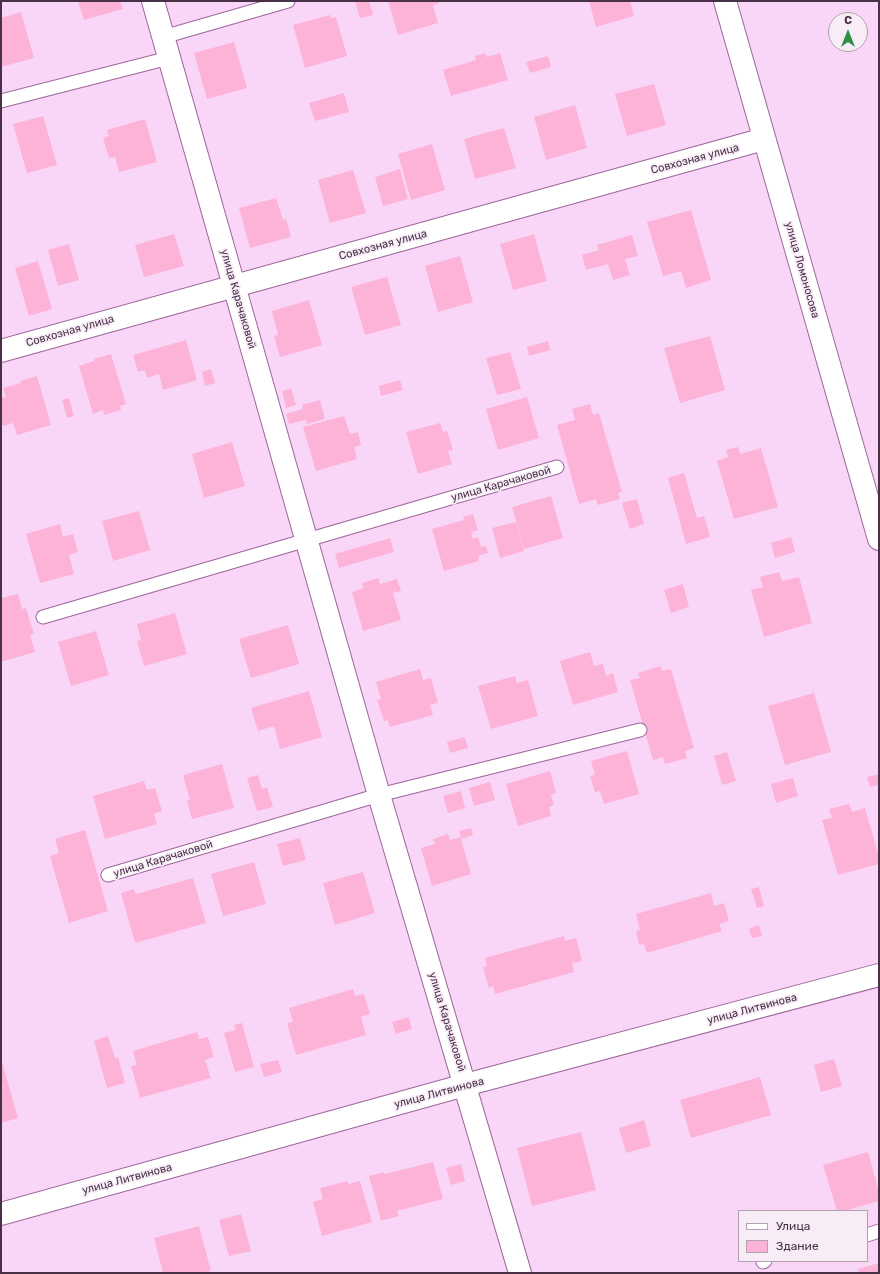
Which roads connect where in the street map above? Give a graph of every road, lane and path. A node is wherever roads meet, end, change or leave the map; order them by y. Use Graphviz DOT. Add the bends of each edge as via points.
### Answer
graph roads {
  1 [pos="153,1"];
  2 [pos="288,1"];
  3 [pos="725,1"];
  4 [pos="163,37"];
  5 [pos="169,58"];
  6 [pos="1,102"];
  7 [pos="764,140"];
  8 [pos="234,286"];
  9 [pos="1,351"];
  10 [pos="557,468"];
  11 [pos="879,539"];
  12 [pos="307,540"];
  13 [pos="43,617"];
  14 [pos="640,730"];
  15 [pos="379,795"];
  16 [pos="108,875"];
  17 [pos="879,975"];
  18 [pos="466,1085"];
  19 [pos="1,1214"];
  20 [pos="879,1232"];
  21 [pos="868,1235"];
  22 [pos="520,1273"];
  1 -- 4 [label="street, улица Карачаковой"];
  2 -- 4 [label="lane"];
  3 -- 7 [label="street, улица Ломоносова"];
  4 -- 5 [label="street, улица Карачаковой"];
  5 -- 6 [label="lane"];
  5 -- 8 [label="street, улица Карачаковой"];
  7 -- 8 [label="street, Совхозная улица"];
  7 -- 11 [label="street, улица Ломоносова"];
  8 -- 9 [label="street, Совхозная улица"];
  8 -- 12 [label="street, улица Карачаковой"];
  10 -- 12 [label="lane, улица Карачаковой"];
  12 -- 13 [label="lane, улица Карачаковой"];
  12 -- 15 [label="street, улица Карачаковой"];
  14 -- 15 [label="lane, улица Карачаковой"];
  15 -- 16 [label="lane, улица Карачаковой"];
  15 -- 18 [label="street, улица Карачаковой"];
  17 -- 18 [label="street, улица Литвинова"];
  18 -- 19 [label="street, улица Литвинова"];
  18 -- 22 [label="street, улица Карачаковой"];
  20 -- 21 [label="lane"];
}
